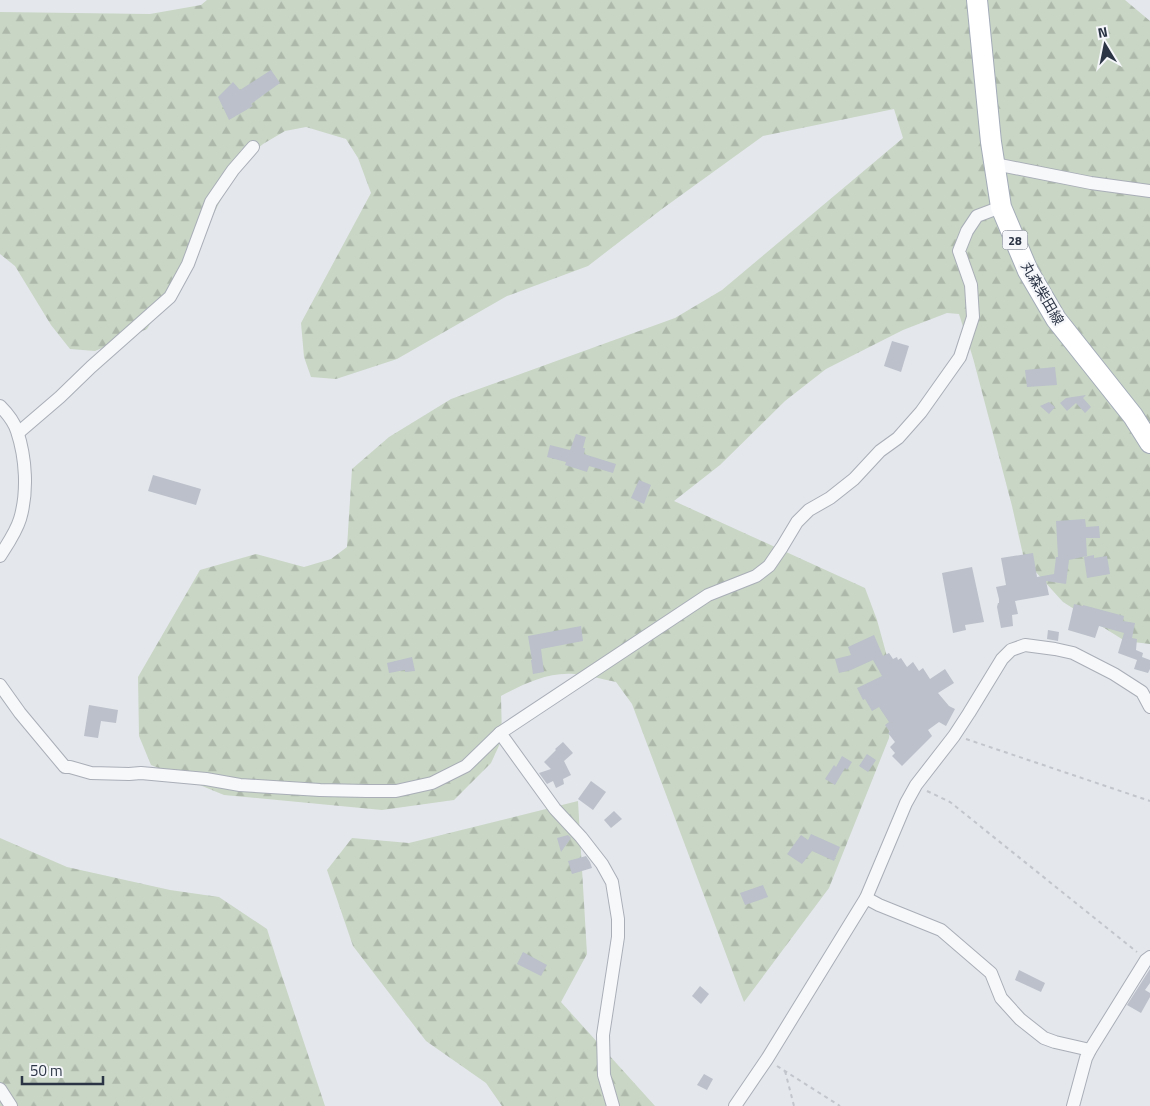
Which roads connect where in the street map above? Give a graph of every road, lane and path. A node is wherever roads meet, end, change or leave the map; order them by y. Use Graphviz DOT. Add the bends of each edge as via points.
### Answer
graph roads {
  1 [pos="977,0"];
  2 [pos="253,147"];
  3 [pos="995,164"];
  4 [pos="1150,191"];
  5 [pos="1001,207"];
  6 [pos="0,406"];
  7 [pos="18,433"];
  8 [pos="1150,443"];
  9 [pos="0,556"];
  10 [pos="0,685"];
  11 [pos="1150,708"];
  12 [pos="500,733"];
  13 [pos="954,736"];
  14 [pos="916,785"];
  15 [pos="1150,801"];
  16 [pos="866,898"];
  17 [pos="1148,959"];
  18 [pos="1090,1050"];
  19 [pos="767,1059"];
  20 [pos="785,1070"];
  21 [pos="0,1089"];
  22 [pos="11,1106"];
  23 [pos="613,1106"];
  24 [pos="735,1106"];
  25 [pos="794,1106"];
  26 [pos="840,1106"];
  27 [pos="1073,1106"];
  1 -- 3 [label="main road, 丸森柴田線 / 28"];
  2 -- 7 [label="street" via="211,202 188,264 170,297"];
  3 -- 4 [label="street"];
  3 -- 5 [label="main road, 丸森柴田線 / 28"];
  5 -- 8 [label="main road, 丸森柴田線 / 28" via="1028,272 1056,319"];
  5 -- 12 [label="street" via="977,216 959,251 971,285 973,317 960,357 898,438 880,451 854,479 809,510 797,522 769,566 756,576 708,595"];
  6 -- 7 [label="street"];
  7 -- 9 [label="street" via="25,492 19,520"];
  10 -- 12 [label="street" via="65,767 91,773 140,774 320,790 396,790 432,783 466,766"];
  11 -- 13 [label="street" via="1142,692 1114,674 1072,653 1025,645 1002,659"];
  12 -- 23 [label="street" via="555,809 602,864 612,882 618,938 603,1034 604,1075"];
  13 -- 14 [label="street"];
  13 -- 15 [label="path"];
  14 -- 16 [label="street"];
  14 -- 17 [label="path" via="950,802"];
  16 -- 18 [label="street" via="942,930 991,973 1001,998 1020,1020 1044,1038"];
  16 -- 19 [label="street"];
  17 -- 18 [label="street"];
  18 -- 27 [label="street"];
  19 -- 20 [label="path"];
  19 -- 24 [label="street"];
  20 -- 25 [label="path"];
  20 -- 26 [label="path"];
  21 -- 22 [label="street"];
}
